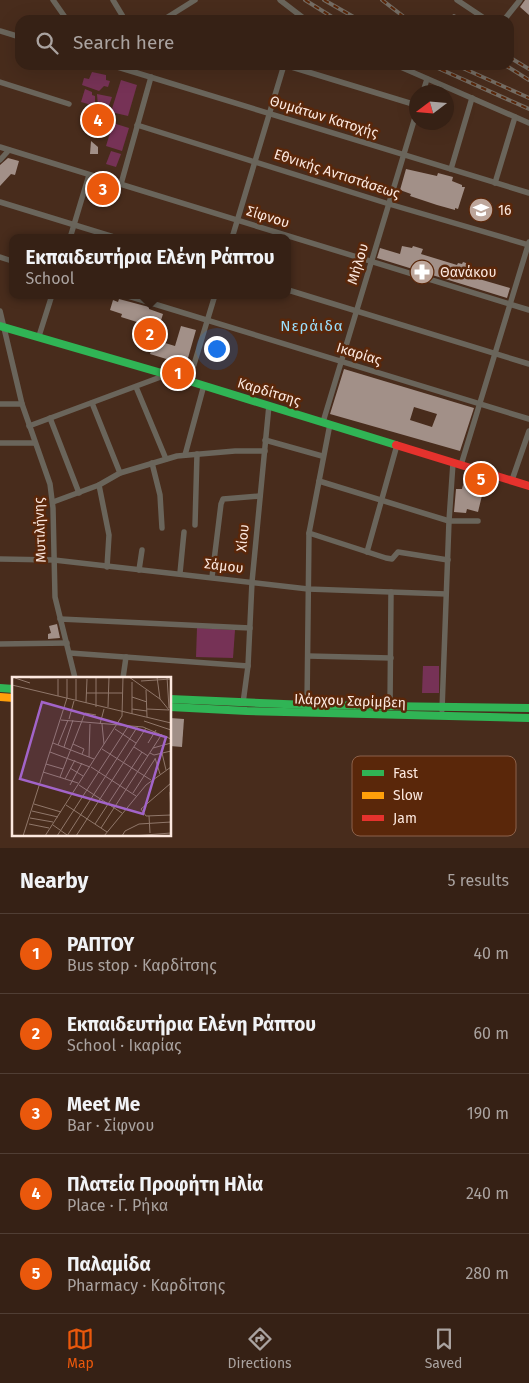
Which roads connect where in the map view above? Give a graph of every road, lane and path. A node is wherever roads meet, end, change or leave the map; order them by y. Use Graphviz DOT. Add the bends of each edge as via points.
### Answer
graph roads {
  1 [pos="54,0"];
  2 [pos="113,0"];
  3 [pos="195,0"];
  4 [pos="280,0"];
  5 [pos="456,0"];
  6 [pos="520,0"];
  7 [pos="63,15"];
  8 [pos="122,15"];
  9 [pos="171,15"];
  10 [pos="296,15"];
  11 [pos="479,15"];
  12 [pos="508,15"];
  13 [pos="0,31"];
  14 [pos="15,36"];
  15 [pos="134,70"];
  16 [pos="283,70"];
  17 [pos="301,70"];
  18 [pos="407,70"];
  19 [pos="151,77"];
  20 [pos="427,79"];
  21 [pos="0,82"];
  22 [pos="425,85"];
  23 [pos="472,98"];
  24 [pos="409,103"];
  25 [pos="69,104"];
  26 [pos="270,114"];
  27 [pos="515,117"];
  28 [pos="529,123"];
  29 [pos="138,125"];
  30 [pos="411,130"];
  31 [pos="0,147"];
  32 [pos="8,150"];
  33 [pos="404,155"];
  34 [pos="0,160"];
  35 [pos="256,161"];
  36 [pos="450,169"];
  37 [pos="89,174"];
  38 [pos="495,183"];
  39 [pos="120,184"];
  40 [pos="529,194"];
  41 [pos="0,202"];
  42 [pos="389,204"];
  43 [pos="238,220"];
  44 [pos="74,225"];
  45 [pos="71,234"];
  46 [pos="104,234"];
  47 [pos="233,234"];
  48 [pos="283,234"];
  49 [pos="291,237"];
  50 [pos="529,244"];
  51 [pos="372,262"];
  52 [pos="291,291"];
  53 [pos="51,299"];
  54 [pos="138,299"];
  55 [pos="214,299"];
  56 [pos="510,305"];
  57 [pos="529,310"];
  58 [pos="0,311"];
  59 [pos="357,311"];
  60 [pos="207,320"];
  61 [pos="1,326"];
  62 [pos="39,336"];
  63 [pos="495,354"];
  64 [pos="342,361"];
  65 [pos="529,364"];
  66 [pos="166,375"];
  67 [pos="189,381"];
  68 [pos="204,386"];
  69 [pos="136,387"];
  70 [pos="92,403"];
  71 [pos="0,404"];
  72 [pos="22,404"];
  73 [pos="480,404"];
  74 [pos="269,405"];
  75 [pos="50,418"];
  76 [pos="529,418"];
  77 [pos="326,423"];
  78 [pos="29,426"];
  79 [pos="529,431"];
  80 [pos="265,440"];
  81 [pos="0,443"];
  82 [pos="35,443"];
  83 [pos="397,444"];
  84 [pos="264,451"];
  85 [pos="197,454"];
  86 [pos="185,455"];
  87 [pos="322,456"];
  88 [pos="166,459"];
  89 [pos="152,463"];
  90 [pos="457,464"];
  91 [pos="120,473"];
  92 [pos="512,480"];
  93 [pos="319,481"];
  94 [pos="99,485"];
  95 [pos="529,486"];
  96 [pos="78,493"];
  97 [pos="260,496"];
  98 [pos="382,501"];
  99 [pos="53,502"];
  100 [pos="449,521"];
  101 [pos="478,522"];
  102 [pos="194,526"];
  103 [pos="162,528"];
  104 [pos="184,532"];
  105 [pos="309,533"];
  106 [pos="142,550"];
  107 [pos="368,552"];
  108 [pos="0,559"];
  109 [pos="54,560"];
  110 [pos="448,560"];
  111 [pos="107,567"];
  112 [pos="140,570"];
  113 [pos="180,574"];
  114 [pos="212,577"];
  115 [pos="252,582"];
  116 [pos="308,589"];
  117 [pos="391,592"];
  118 [pos="446,594"];
  119 [pos="60,619"];
  120 [pos="250,628"];
  121 [pos="67,643"];
  122 [pos="0,644"];
  123 [pos="70,653"];
  124 [pos="308,656"];
  125 [pos="126,657"];
  126 [pos="391,658"];
  127 [pos="248,666"];
  128 [pos="75,677"];
  129 [pos="123,677"];
  130 [pos="171,699"];
  131 [pos="243,703"];
  132 [pos="307,705"];
  133 [pos="171,707"];
  134 [pos="390,707"];
  135 [pos="443,707"];
  136 [pos="529,708"];
  137 [pos="442,716"];
  138 [pos="529,718"];
  1 -- 7 [label="street"];
  2 -- 8 [label="street"];
  3 -- 9 [label="street"];
  4 -- 10 [label="street"];
  5 -- 11 [label="street"];
  6 -- 12 [label="street"];
  13 -- 14 [label="street"];
  15 -- 19 [label="street, Θυμάτων Κατοχής"];
  16 -- 26 [label="street"];
  17 -- 24 [label="street"];
  18 -- 20 [label="street"];
  19 -- 26 [label="street, Θυμάτων Κατοχής"];
  19 -- 29 [label="street"];
  20 -- 22 [label="street"];
  20 -- 23 [label="street"];
  21 -- 25 [label="street"];
  23 -- 27 [label="street"];
  23 -- 36 [label="street"];
  26 -- 33 [label="street, Θυμάτων Κατοχής"];
  26 -- 35 [label="street"];
  27 -- 28 [label="street"];
  27 -- 38 [label="street"];
  29 -- 35 [label="street, Εθνικής Αντιστάσεως"];
  29 -- 39 [label="street"];
  30 -- 33 [label="street, Μήλου"];
  31 -- 32 [label="street, Σίφνου"];
  32 -- 34 [label="street"];
  32 -- 37 [label="street, Σίφνου"];
  33 -- 36 [label="street, Θυμάτων Κατοχής"];
  33 -- 42 [label="street, Μήλου"];
  35 -- 42 [label="street, Εθνικής Αντιστάσεως"];
  35 -- 43 [label="street"];
  36 -- 38 [label="street, Θυμάτων Κατοχής"];
  37 -- 39 [label="street, Σίφνου"];
  37 -- 44 [label="street"];
  38 -- 40 [label="street, Θυμάτων Κατοχής"];
  39 -- 43 [label="street, Σίφνου"];
  41 -- 44 [label="street"];
  42 -- 50 [label="street, Εθνικής Αντιστάσεως"];
  42 -- 51 [label="street, Μήλου"];
  43 -- 47 [label="street"];
  43 -- 48 [label="street, Σίφνου"];
  44 -- 45 [label="street"];
  44 -- 46 [label="street"];
  49 -- 51 [label="street, Σίφνου"];
  50 -- 56 [label="street"];
  51 -- 56 [label="street, Σίφνου"];
  51 -- 59 [label="street, Μήλου"];
  52 -- 59 [label="street"];
  53 -- 62 [label="street"];
  54 -- 60 [label="street, Ικαρίας"];
  55 -- 60 [label="street"];
  56 -- 57 [label="street, Σίφνου"];
  56 -- 63 [label="street"];
  58 -- 61 [label="street, Μυτιλήνης"];
  59 -- 63 [label="street"];
  59 -- 64 [label="street, Μήλου"];
  60 -- 64 [label="street, Ικαρίας"];
  60 -- 67 [label="street"];
  61 -- 62 [label="main road, Καρδίτσης"];
  61 -- 72 [label="street, Μυτιλήνης"];
  62 -- 66 [label="main road, Καρδίτσης"];
  63 -- 65 [label="street"];
  63 -- 73 [label="street"];
  64 -- 73 [label="street, Ικαρίας"];
  64 -- 77 [label="street, Μήλου"];
  66 -- 67 [label="main road, Καρδίτσης"];
  66 -- 69 [label="street"];
  67 -- 68 [label="main road, Καρδίτσης"];
  68 -- 74 [label="main road, Καρδίτσης"];
  68 -- 86 [label="street"];
  69 -- 70 [label="street"];
  69 -- 88 [label="street"];
  70 -- 75 [label="street"];
  70 -- 91 [label="street"];
  71 -- 72 [label="street"];
  72 -- 78 [label="street, Μυτιλήνης"];
  73 -- 76 [label="street, Ικαρίας"];
  73 -- 90 [label="street"];
  74 -- 77 [label="main road, Καρδίτσης"];
  74 -- 80 [label="street, Χίου"];
  75 -- 78 [label="street"];
  75 -- 96 [label="street"];
  77 -- 83 [label="main road, Καρδίτσης"];
  77 -- 87 [label="street, Μήλου"];
  78 -- 82 [label="street, Μυτιλήνης"];
  79 -- 92 [label="street"];
  80 -- 84 [label="street, Χίου"];
  80 -- 87 [label="street"];
  81 -- 82 [label="street"];
  82 -- 99 [label="street, Μυτιλήνης" via="47,472"];
  83 -- 90 [label="main road, Καρδίτσης"];
  83 -- 98 [label="street"];
  84 -- 85 [label="street"];
  84 -- 97 [label="street, Χίου"];
  85 -- 86 [label="street"];
  85 -- 102 [label="street"];
  86 -- 88 [label="street"];
  87 -- 93 [label="street, Μήλου"];
  88 -- 89 [label="street"];
  89 -- 91 [label="street"];
  89 -- 103 [label="street" via="160,495"];
  90 -- 92 [label="main road, Καρδίτσης"];
  90 -- 100 [label="street"];
  91 -- 94 [label="street"];
  92 -- 95 [label="main road, Καρδίτσης"];
  93 -- 98 [label="street"];
  93 -- 105 [label="street, Μήλου"];
  94 -- 96 [label="street"];
  94 -- 111 [label="street" via="109,535"];
  96 -- 99 [label="street"];
  97 -- 114 [label="street" via="223,499"];
  97 -- 115 [label="street, Χίου"];
  98 -- 100 [label="street"];
  98 -- 107 [label="street"];
  99 -- 109 [label="street, Μυτιλήνης"];
  100 -- 101 [label="street"];
  100 -- 110 [label="street"];
  104 -- 113 [label="street"];
  105 -- 107 [label="street"];
  105 -- 116 [label="street, Μήλου"];
  106 -- 112 [label="street"];
  107 -- 110 [label="street" via="392,559 398,552"];
  108 -- 109 [label="street, Σάμου"];
  109 -- 111 [label="street, Σάμου"];
  109 -- 119 [label="street, Μυτιλήνης" via="55,597"];
  110 -- 118 [label="street"];
  111 -- 112 [label="street, Σάμου"];
  112 -- 113 [label="street, Σάμου"];
  113 -- 114 [label="street, Σάμου"];
  114 -- 115 [label="street, Σάμου"];
  115 -- 116 [label="street, Σάμου"];
  115 -- 120 [label="street, Χίου"];
  116 -- 117 [label="street, Σάμου"];
  116 -- 124 [label="street, Μήλου"];
  117 -- 118 [label="street, Σάμου"];
  117 -- 126 [label="street"];
  118 -- 135 [label="street"];
  119 -- 120 [label="street"];
  119 -- 121 [label="street, Μυτιλήνης"];
  120 -- 127 [label="street, Χίου"];
  121 -- 122 [label="street"];
  121 -- 123 [label="street, Μυτιλήνης"];
  123 -- 125 [label="street"];
  123 -- 128 [label="street, Μυτιλήνης"];
  124 -- 126 [label="street"];
  124 -- 132 [label="street, Μήλου"];
  125 -- 127 [label="street"];
  125 -- 129 [label="street"];
  126 -- 134 [label="street"];
  127 -- 131 [label="street, Χίου"];
  130 -- 131 [label="main road, Ιλάρχου Σαρίμβεη"];
  131 -- 132 [label="main road, Ιλάρχου Σαρίμβεη"];
  132 -- 134 [label="main road, Ιλάρχου Σαρίμβεη"];
  133 -- 137 [label="main road, Ιλάρχου Σαρίμβεη"];
  134 -- 135 [label="main road, Ιλάρχου Σαρίμβεη"];
  135 -- 136 [label="main road, Ιλάρχου Σαρίμβεη"];
  135 -- 137 [label="street"];
  137 -- 138 [label="main road, Ιλάρχου Σαρίμβεη"];
}
